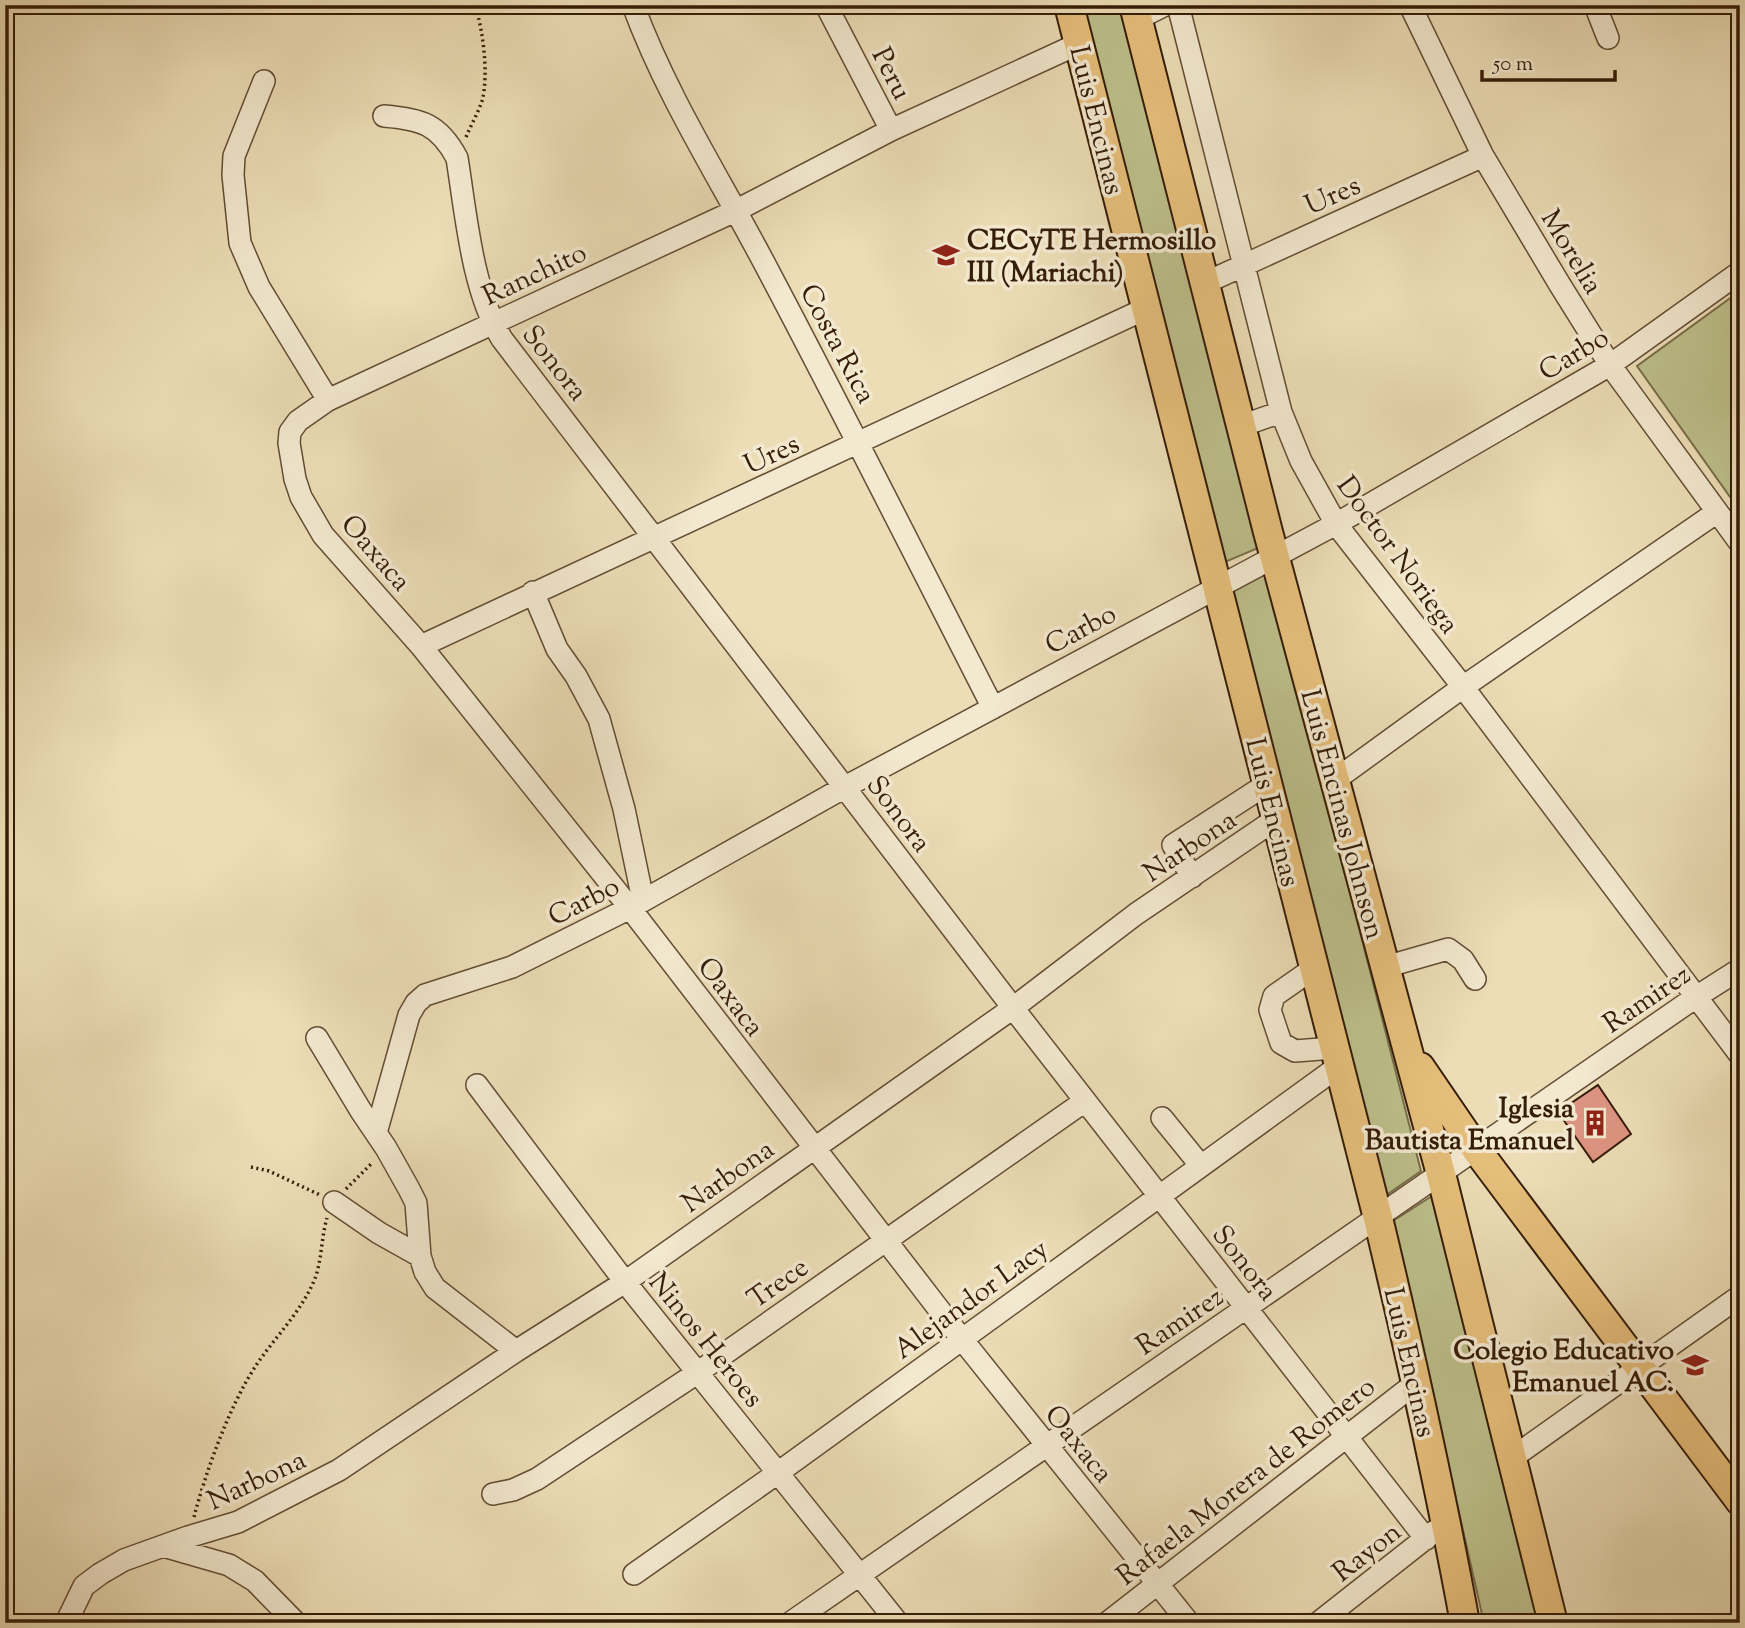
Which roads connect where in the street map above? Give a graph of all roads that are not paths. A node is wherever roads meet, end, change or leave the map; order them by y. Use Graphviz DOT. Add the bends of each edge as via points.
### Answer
graph roads {
  1 [pos="633,5"];
  2 [pos="826,5"];
  3 [pos="1069,5"];
  4 [pos="1165,5"];
  5 [pos="1178,5"];
  6 [pos="1410,5"];
  7 [pos="1595,5"];
  8 [pos="1135,12"];
  9 [pos="1608,38"];
  10 [pos="1078,44"];
  11 [pos="264,81"];
  12 [pos="384,116"];
  13 [pos="891,130"];
  14 [pos="1483,156"];
  15 [pos="737,210"];
  16 [pos="1243,265"];
  17 [pos="1740,272"];
  18 [pos="1205,283"];
  19 [pos="1145,309"];
  20 [pos="492,323"];
  21 [pos="1610,365"];
  22 [pos="328,400"];
  23 [pos="1282,412"];
  24 [pos="1241,426"];
  25 [pos="859,442"];
  26 [pos="1717,512"];
  27 [pos="1336,524"];
  28 [pos="655,537"];
  29 [pos="1740,543"];
  30 [pos="1275,557"];
  31 [pos="1216,587"];
  32 [pos="533,592"];
  33 [pos="421,646"];
  34 [pos="1463,687"];
  35 [pos="993,708"];
  36 [pos="1335,780"];
  37 [pos="1267,784"];
  38 [pos="845,787"];
  39 [pos="1276,819"];
  40 [pos="1192,877"];
  41 [pos="637,904"];
  42 [pos="1385,967"];
  43 [pos="1314,968"];
  44 [pos="1740,969"];
  45 [pos="1475,979"];
  46 [pos="1696,997"];
  47 [pos="1013,1008"];
  48 [pos="317,1038"];
  49 [pos="1408,1050"];
  50 [pos="1740,1055"];
  51 [pos="1336,1057"];
  52 [pos="477,1085"];
  53 [pos="1085,1101"];
  54 [pos="1162,1118"];
  55 [pos="381,1140"];
  56 [pos="813,1148"];
  57 [pos="1476,1149"];
  58 [pos="1202,1166"];
  59 [pos="1441,1174"];
  60 [pos="1160,1196"];
  61 [pos="334,1202"];
  62 [pos="1378,1218"];
  63 [pos="884,1240"];
  64 [pos="420,1256"];
  65 [pos="625,1282"];
  66 [pos="1740,1296"];
  67 [pos="1246,1308"];
  68 [pos="961,1338"];
  69 [pos="516,1350"];
  70 [pos="1640,1367"];
  71 [pos="697,1373"];
  72 [pos="1417,1382"];
  73 [pos="1346,1436"];
  74 [pos="1045,1446"];
  75 [pos="1511,1458"];
  76 [pos="779,1472"];
  77 [pos="494,1494"];
  78 [pos="1740,1502"];
  79 [pos="1436,1531"];
  80 [pos="163,1546"];
  81 [pos="859,1573"];
  82 [pos="634,1574"];
  83 [pos="1158,1584"];
  84 [pos="66,1623"];
  85 [pos="296,1623"];
  86 [pos="790,1623"];
  87 [pos="898,1623"];
  88 [pos="1107,1623"];
  89 [pos="1189,1623"];
  90 [pos="1318,1623"];
  91 [pos="1465,1623"];
  92 [pos="1553,1623"];
  1 -- 15 [label="street, Costa Rica" via="672,94"];
  2 -- 13 [label="street, Peru"];
  3 -- 10 [label="main road, Luis Encinas"];
  4 -- 8 [label="street"];
  5 -- 16 [label="street, Doctor Noriega"];
  6 -- 14 [label="street, Morelia"];
  7 -- 9 [label="street"];
  8 -- 18 [label="main road, Luis Encinas Johnson"];
  10 -- 13 [label="street, Ranchito"];
  10 -- 19 [label="main road, Luis Encinas"];
  11 -- 22 [label="street" via="234,156 240,243 259,288"];
  12 -- 20 [label="street, Sonora" via="407,118 437,130 457,158 477,271"];
  13 -- 15 [label="street, Ranchito"];
  14 -- 16 [label="street, Ures"];
  14 -- 21 [label="street, Morelia"];
  15 -- 20 [label="street, Ranchito"];
  15 -- 25 [label="street, Costa Rica"];
  16 -- 18 [label="street, Ures"];
  16 -- 23 [label="street, Doctor Noriega"];
  17 -- 21 [label="street, Carbo"];
  18 -- 24 [label="main road, Luis Encinas Johnson"];
  19 -- 25 [label="street, Ures"];
  19 -- 31 [label="main road, Luis Encinas"];
  20 -- 22 [label="street, Ranchito"];
  20 -- 28 [label="street, Sonora"];
  21 -- 26 [label="street, Morelia"];
  21 -- 27 [label="street, Carbo"];
  22 -- 33 [label="street, Oaxaca" via="290,432 290,455 301,496 323,535"];
  23 -- 24 [label="street"];
  23 -- 27 [label="street, Doctor Noriega" via="1301,461"];
  24 -- 30 [label="main road, Luis Encinas Johnson"];
  25 -- 28 [label="street, Ures"];
  25 -- 35 [label="street, Costa Rica"];
  26 -- 29 [label="street, Morelia"];
  26 -- 34 [label="street"];
  27 -- 30 [label="street, Carbo"];
  27 -- 34 [label="street, Doctor Noriega"];
  28 -- 32 [label="street, Ures"];
  28 -- 38 [label="street, Sonora"];
  30 -- 31 [label="street, Carbo"];
  30 -- 36 [label="main road, Luis Encinas Johnson"];
  31 -- 35 [label="street, Carbo"];
  31 -- 37 [label="main road, Luis Encinas"];
  32 -- 33 [label="street, Ures"];
  32 -- 41 [label="street" via="557,649 599,719 624,809"];
  33 -- 41 [label="street, Oaxaca"];
  34 -- 36 [label="street"];
  34 -- 46 [label="street, Doctor Noriega"];
  35 -- 38 [label="street, Carbo"];
  36 -- 42 [label="main road, Luis Encinas Johnson"];
  37 -- 39 [label="main road, Luis Encinas"];
  37 -- 40 [label="street" via="1173,845"];
  38 -- 41 [label="street, Carbo"];
  38 -- 47 [label="street, Sonora"];
  39 -- 40 [label="street, Narbona"];
  39 -- 43 [label="main road, Luis Encinas"];
  40 -- 47 [label="street, Narbona"];
  41 -- 55 [label="street, Carbo" via="512,967 425,995 416,1003 409,1016"];
  41 -- 56 [label="street, Oaxaca"];
  42 -- 45 [label="street" via="1448,949 1463,960"];
  42 -- 49 [label="main road, Luis Encinas Johnson"];
  43 -- 51 [label="main road, Luis Encinas"];
  43 -- 51 [label="street" via="1274,996 1269,1010 1282,1043 1294,1051"];
  44 -- 46 [label="street, Ramirez"];
  46 -- 50 [label="street, Doctor Noriega"];
  46 -- 57 [label="street, Ramirez"];
  47 -- 53 [label="street, Sonora"];
  47 -- 56 [label="street, Narbona"];
  48 -- 55 [label="street"];
  49 -- 57 [label="main road"];
  49 -- 59 [label="main road, Luis Encinas Johnson"];
  51 -- 58 [label="street, Alejandor Lacy"];
  51 -- 62 [label="main road, Luis Encinas"];
  52 -- 65 [label="street, Ninos Heroes"];
  53 -- 60 [label="street, Sonora"];
  53 -- 63 [label="street, Trece"];
  54 -- 58 [label="street"];
  55 -- 64 [label="street" via="416,1203"];
  56 -- 63 [label="street, Oaxaca"];
  56 -- 65 [label="street, Narbona"];
  57 -- 59 [label="street, Ramirez"];
  57 -- 70 [label="main road"];
  58 -- 60 [label="street, Alejandor Lacy"];
  59 -- 62 [label="street, Ramirez"];
  59 -- 75 [label="main road, Luis Encinas Johnson"];
  60 -- 67 [label="street, Sonora"];
  60 -- 68 [label="street, Alejandor Lacy"];
  61 -- 64 [label="street"];
  62 -- 67 [label="street, Ramirez"];
  62 -- 72 [label="main road, Luis Encinas"];
  63 -- 68 [label="street, Oaxaca"];
  63 -- 71 [label="street, Trece"];
  64 -- 69 [label="street" via="435,1288"];
  65 -- 69 [label="street, Narbona"];
  65 -- 71 [label="street, Ninos Heroes"];
  66 -- 70 [label="street"];
  67 -- 73 [label="street, Sonora"];
  67 -- 74 [label="street, Ramirez"];
  68 -- 74 [label="street, Oaxaca"];
  68 -- 76 [label="street, Alejandor Lacy"];
  69 -- 80 [label="street, Narbona" via="339,1470 259,1513"];
  70 -- 75 [label="street"];
  70 -- 78 [label="main road"];
  71 -- 76 [label="street, Ninos Heroes"];
  71 -- 77 [label="street, Trece" via="537,1479"];
  72 -- 73 [label="street, Rafaela Morera de Romero"];
  72 -- 79 [label="main road, Luis Encinas"];
  73 -- 79 [label="street, Sonora"];
  73 -- 83 [label="street, Rafaela Morera de Romero"];
  74 -- 81 [label="street, Ramirez"];
  74 -- 83 [label="street, Oaxaca"];
  75 -- 92 [label="main road, Luis Encinas Johnson"];
  76 -- 81 [label="street, Ninos Heroes"];
  76 -- 82 [label="street, Alejandor Lacy"];
  79 -- 90 [label="street, Rayon"];
  79 -- 91 [label="main road, Luis Encinas"];
  80 -- 84 [label="street, Narbona" via="124,1560 84,1586"];
  80 -- 85 [label="street" via="229,1565 255,1581"];
  81 -- 86 [label="street, Ramirez"];
  81 -- 87 [label="street, Ninos Heroes"];
  83 -- 88 [label="street, Rafaela Morera de Romero"];
  83 -- 89 [label="street, Oaxaca"];
}
